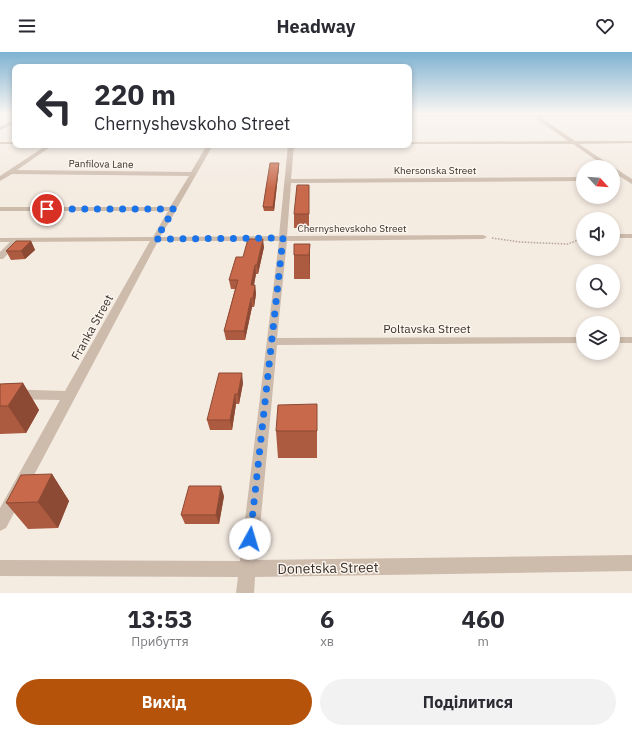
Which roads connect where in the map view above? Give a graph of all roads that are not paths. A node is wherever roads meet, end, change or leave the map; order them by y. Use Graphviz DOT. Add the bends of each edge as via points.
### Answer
graph roads {
  1 [pos="567,138"];
  2 [pos="632,142"];
  3 [pos="0,143"];
  4 [pos="12,143"];
  5 [pos="412,143"];
  6 [pos="574,143"];
  7 [pos="45,148"];
  8 [pos="208,148"];
  9 [pos="291,148"];
  10 [pos="600,160"];
  11 [pos="9,172"];
  12 [pos="620,173"];
  13 [pos="193,174"];
  14 [pos="0,179"];
  15 [pos="576,179"];
  16 [pos="620,179"];
  17 [pos="631,180"];
  18 [pos="287,181"];
  19 [pos="0,209"];
  20 [pos="174,209"];
  21 [pos="620,236"];
  22 [pos="632,236"];
  23 [pos="483,237"];
  24 [pos="283,238"];
  25 [pos="156,239"];
  26 [pos="0,240"];
  27 [pos="17,240"];
  28 [pos="0,256"];
  29 [pos="576,340"];
  30 [pos="620,340"];
  31 [pos="632,340"];
  32 [pos="271,342"];
  33 [pos="0,394"];
  34 [pos="69,396"];
  35 [pos="0,523"];
  36 [pos="632,563"];
  37 [pos="0,568"];
  38 [pos="247,569"];
  39 [pos="245,593"];
  1 -- 6 [label="street"];
  2 -- 6 [label="street"];
  3 -- 4 [label="street"];
  5 -- 6 [label="street"];
  6 -- 10 [label="street"];
  7 -- 11 [label="street"];
  8 -- 13 [label="street, Franka Street"];
  9 -- 18 [label="street"];
  11 -- 13 [label="street, Panfilova Lane"];
  11 -- 14 [label="street"];
  12 -- 17 [label="street"];
  13 -- 20 [label="street, Franka Street"];
  15 -- 18 [label="street, Khersonska Street"];
  16 -- 17 [label="street"];
  18 -- 24 [label="street"];
  19 -- 20 [label="street"];
  20 -- 25 [label="street, Franka Street"];
  21 -- 22 [label="street"];
  23 -- 24 [label="street, Chernyshevskoho Street"];
  24 -- 25 [label="street, Chernyshevskoho Street"];
  24 -- 32 [label="street"];
  25 -- 27 [label="street, Chernyshevskoho Street"];
  25 -- 34 [label="street, Franka Street"];
  26 -- 27 [label="street, Chernyshevskoho Street"];
  27 -- 28 [label="street"];
  29 -- 32 [label="street, Poltavska Street"];
  30 -- 31 [label="street"];
  32 -- 38 [label="street"];
  33 -- 34 [label="street"];
  34 -- 35 [label="street, Franka Street"];
  36 -- 38 [label="street, Donetska Street"];
  37 -- 38 [label="street, Donetska Street"];
  38 -- 39 [label="street"];
}
